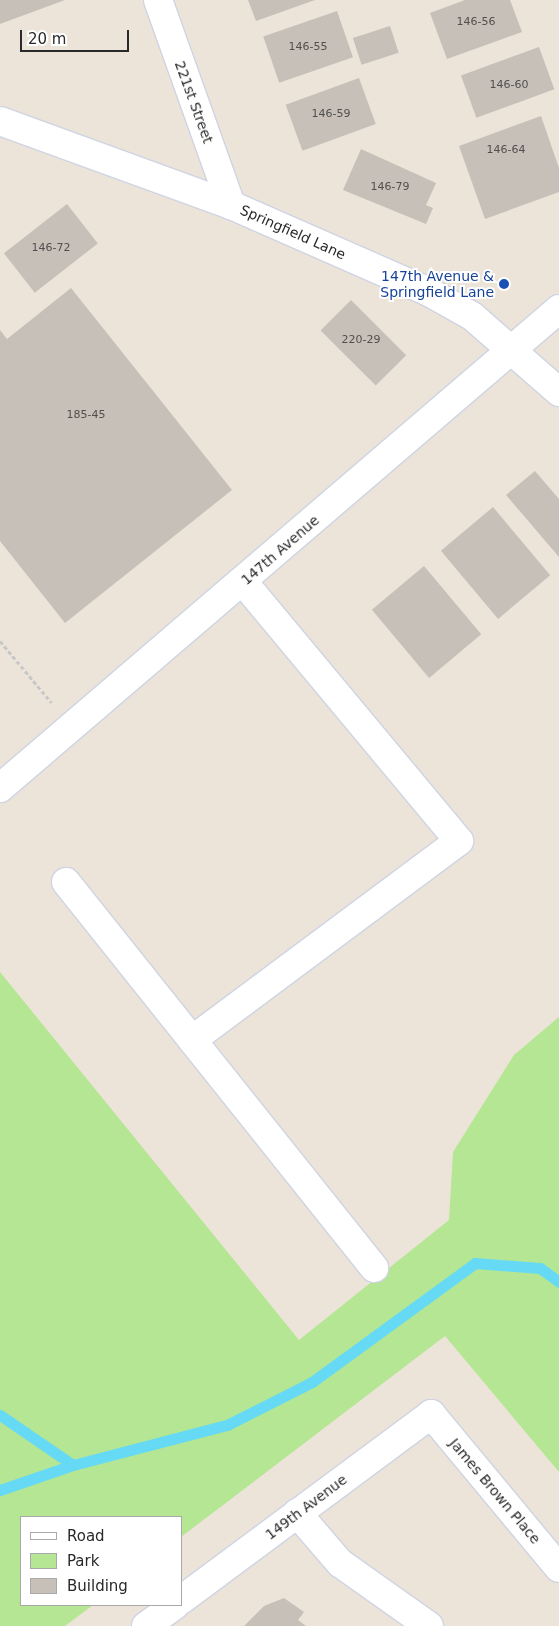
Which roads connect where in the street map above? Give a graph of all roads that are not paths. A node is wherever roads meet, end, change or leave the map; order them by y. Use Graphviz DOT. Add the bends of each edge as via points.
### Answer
graph roads {
  1 [pos="158,0"];
  2 [pos="0,121"];
  3 [pos="232,205"];
  4 [pos="559,309"];
  5 [pos="513,350"];
  6 [pos="559,392"];
  7 [pos="243,582"];
  8 [pos="3,781"];
  9 [pos="66,882"];
  10 [pos="192,1040"];
  11 [pos="374,1268"];
  12 [pos="431,1414"];
  13 [pos="297,1514"];
  14 [pos="559,1568"];
  15 [pos="182,1599"];
  16 [pos="174,1606"];
  17 [pos="146,1626"];
  18 [pos="429,1626"];
  1 -- 3 [label="street, 221st Street"];
  2 -- 3 [label="street, Springfield Lane"];
  3 -- 5 [label="street, Springfield Lane" via="429,292 472,316"];
  4 -- 5 [label="street, 147th Avenue"];
  5 -- 6 [label="street, Springfield Lane"];
  5 -- 7 [label="street, 147th Avenue"];
  7 -- 8 [label="street, 147th Avenue"];
  7 -- 10 [label="street" via="459,841"];
  9 -- 10 [label="street"];
  10 -- 11 [label="street"];
  12 -- 13 [label="street, 149th Avenue"];
  12 -- 14 [label="street, James Brown Place"];
  13 -- 15 [label="street, 149th Avenue"];
  13 -- 18 [label="street" via="340,1563"];
  16 -- 17 [label="street"];
}
